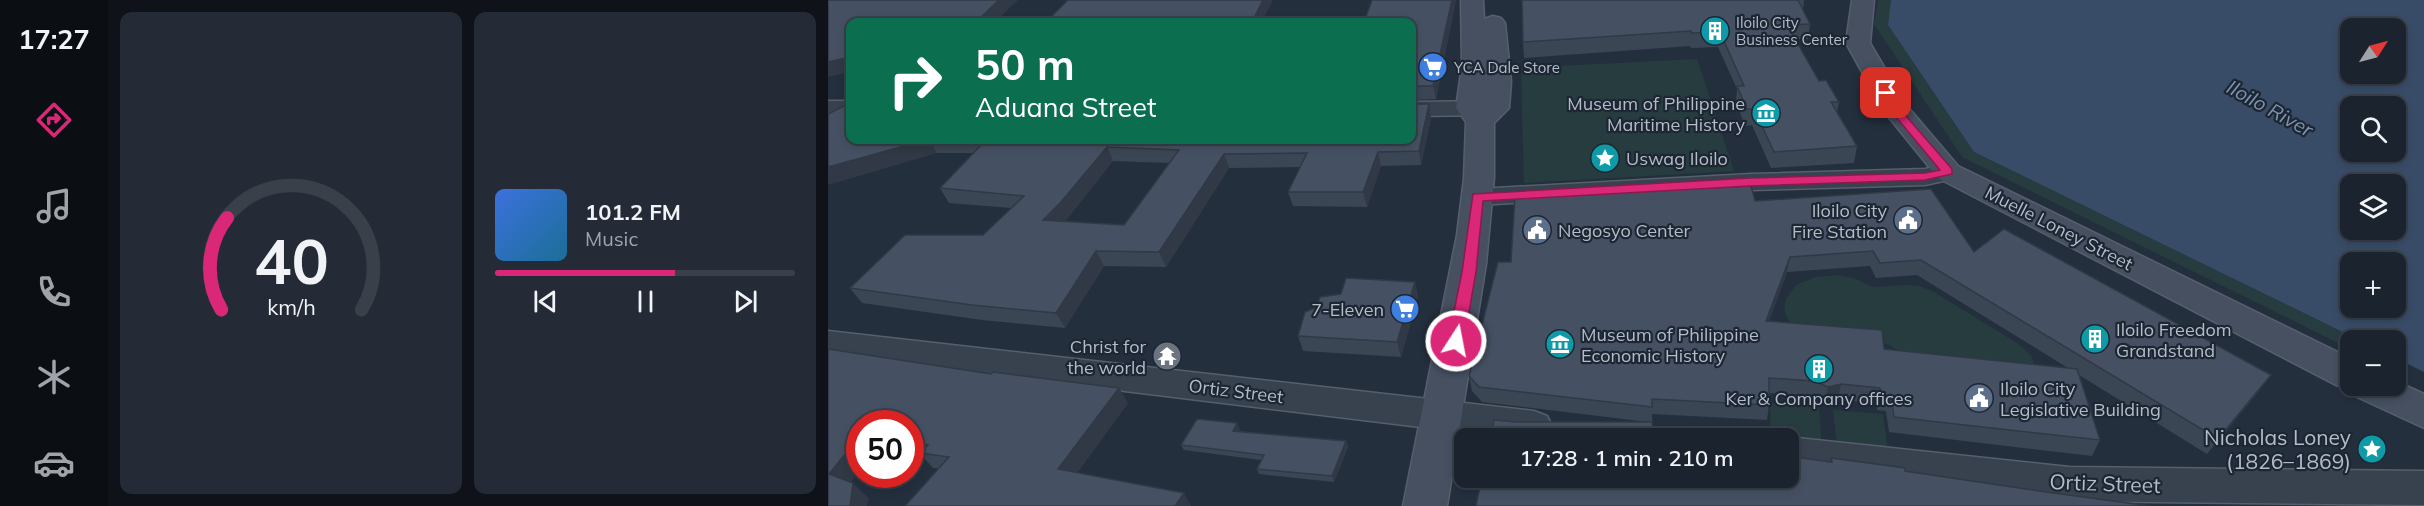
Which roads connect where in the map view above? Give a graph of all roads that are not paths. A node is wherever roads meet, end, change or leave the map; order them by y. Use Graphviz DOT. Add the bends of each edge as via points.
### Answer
graph roads {
  1 [pos="1472,0"];
  2 [pos="1491,0"];
  3 [pos="1863,0"];
  4 [pos="828,108"];
  5 [pos="846,108"];
  6 [pos="1416,109"];
  7 [pos="1482,112"];
  8 [pos="1948,172"];
  9 [pos="1477,197"];
  10 [pos="828,343"];
  11 [pos="2340,370"];
  12 [pos="2391,396"];
  13 [pos="2424,412"];
  14 [pos="1443,416"];
  15 [pos="1554,428"];
  16 [pos="1799,455"];
  17 [pos="2424,488"];
  18 [pos="2072,495"];
  19 [pos="1425,506"];
  1 -- 7 [label="main road" via="1474,66"];
  2 -- 7 [label="main road" via="1498,82"];
  3 -- 8 [label="main road, Muelle Loney Street" via="1858,43 1896,110"];
  4 -- 5 [label="street"];
  6 -- 7 [label="street"];
  7 -- 9 [label="main road"];
  8 -- 9 [label="street" via="1925,177"];
  8 -- 11 [label="main road, Muelle Loney Street"];
  9 -- 14 [label="main road" via="1469,272"];
  10 -- 14 [label="street, Ortiz Street"];
  12 -- 13 [label="main road"];
  14 -- 15 [label="street, Ortiz Street"];
  14 -- 19 [label="main road"];
  16 -- 18 [label="street, Ortiz Street"];
  17 -- 18 [label="street, Ortiz Street"];
}
